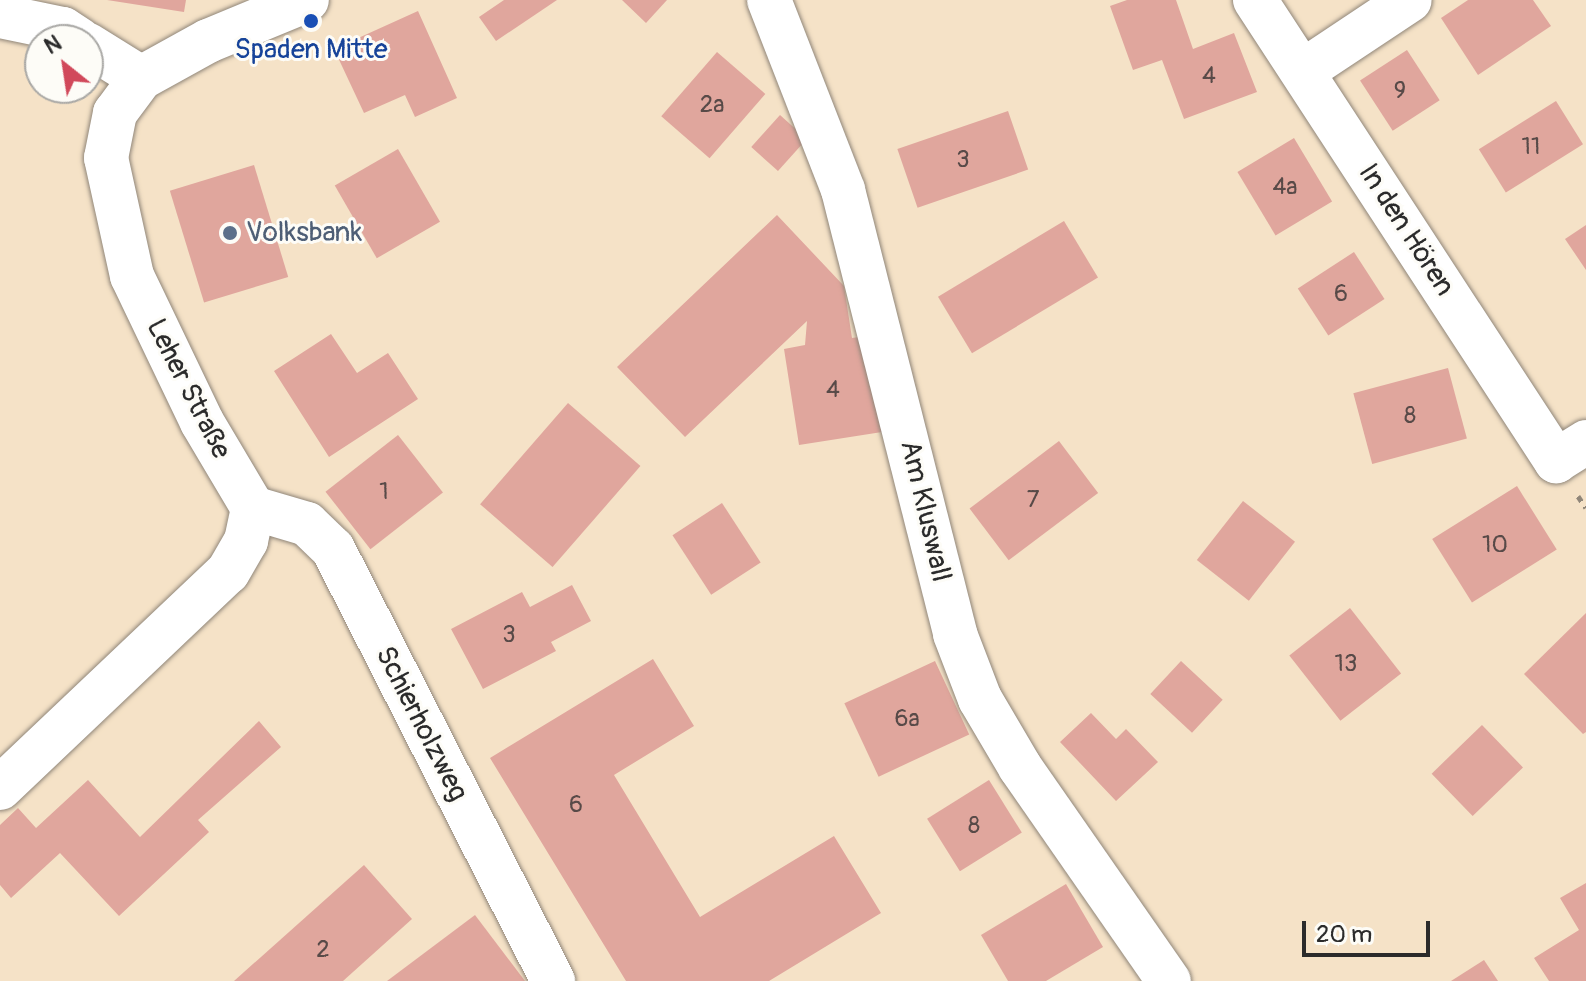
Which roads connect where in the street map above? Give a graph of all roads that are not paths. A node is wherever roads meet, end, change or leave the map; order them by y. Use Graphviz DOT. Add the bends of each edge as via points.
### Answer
graph roads {
  1 [pos="307,0"];
  2 [pos="769,0"];
  3 [pos="1255,0"];
  4 [pos="1410,0"];
  5 [pos="0,16"];
  6 [pos="39,24"];
  7 [pos="104,55"];
  8 [pos="1303,71"];
  9 [pos="141,78"];
  10 [pos="1571,452"];
  11 [pos="253,508"];
  12 [pos="0,788"];
  13 [pos="553,981"];
  14 [pos="1169,981"];
  1 -- 9 [label="street, Leher Straße" via="208,41"];
  2 -- 14 [label="street, Am Kluswall" via="843,190 955,634 980,699 1020,767"];
  3 -- 8 [label="street, In den Hören"];
  4 -- 8 [label="street"];
  5 -- 6 [label="street"];
  7 -- 9 [label="street"];
  8 -- 10 [label="street, In den Hören"];
  9 -- 11 [label="street, Leher Straße" via="115,113 106,158 132,276 202,422"];
  11 -- 12 [label="street" via="246,541 228,572"];
  11 -- 13 [label="street, Schierholzweg" via="307,524 333,549"];
}
